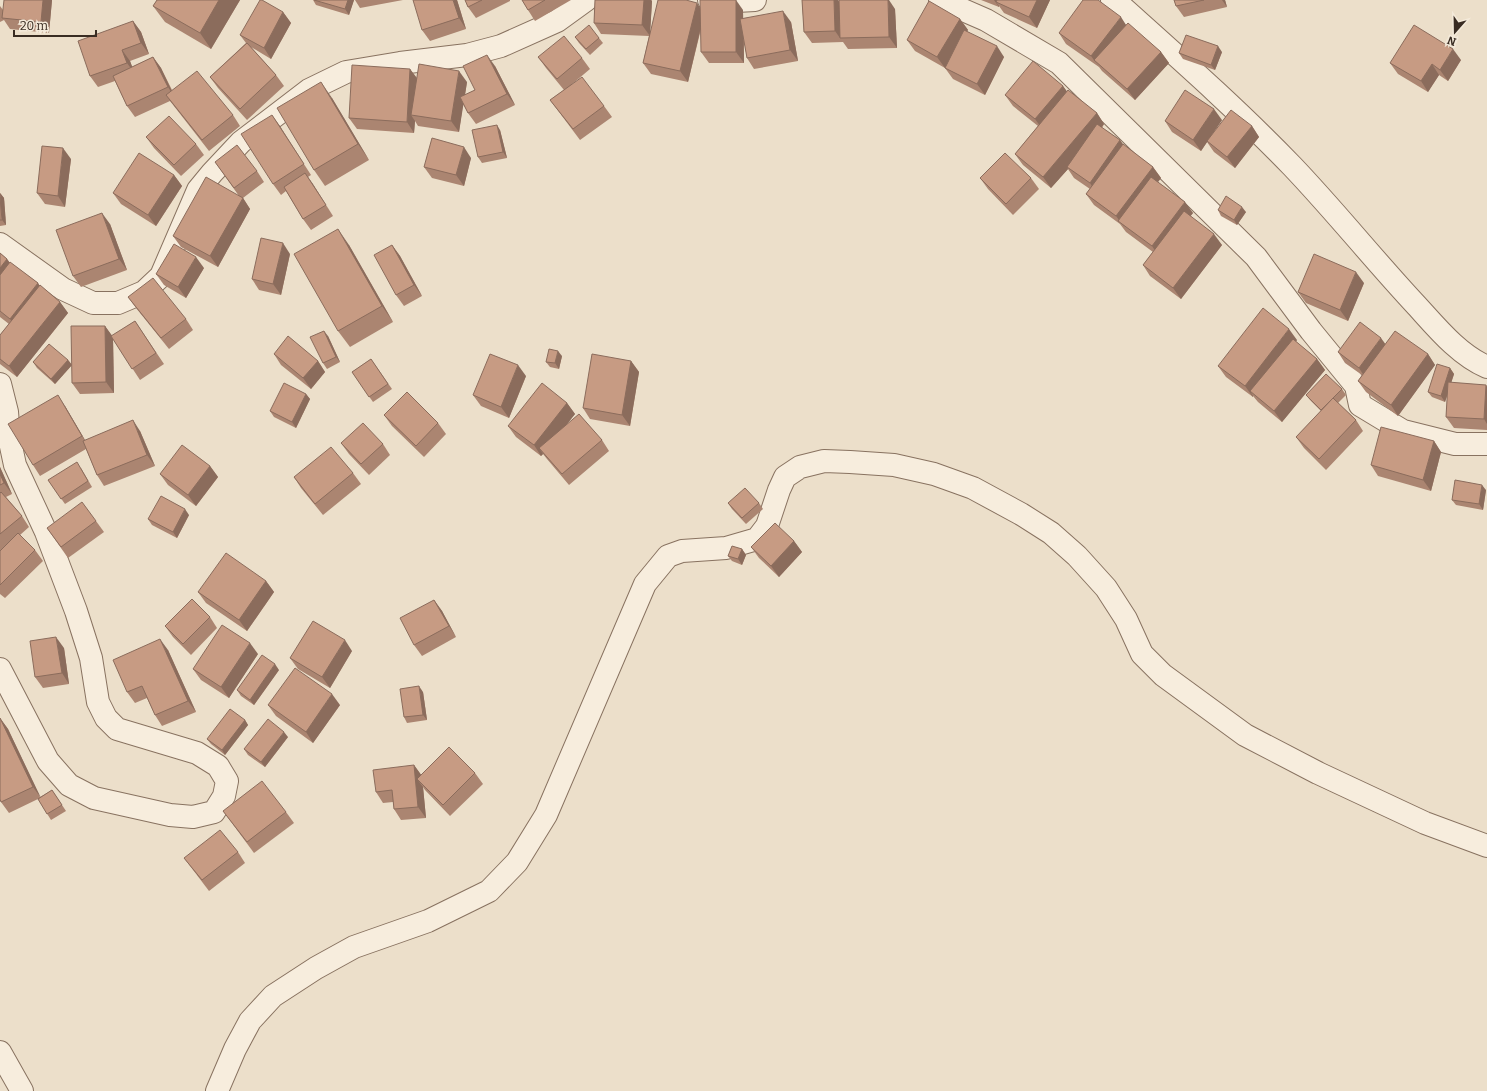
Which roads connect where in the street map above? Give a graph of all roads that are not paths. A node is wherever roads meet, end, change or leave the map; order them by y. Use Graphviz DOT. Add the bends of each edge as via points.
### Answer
graph roads {
  1 [pos="586,0"];
  2 [pos="709,0"];
  3 [pos="755,0"];
  4 [pos="940,0"];
  5 [pos="1112,0"];
  6 [pos="0,244"];
  7 [pos="1487,367"];
  8 [pos="0,384"];
  9 [pos="1487,444"];
  10 [pos="0,670"];
  11 [pos="1487,846"];
  12 [pos="0,1052"];
  13 [pos="22,1091"];
  14 [pos="217,1091"];
  1 -- 6 [label="street" via="557,21 502,46 467,56 346,72 309,90 241,142 212,173 198,190 161,276 144,292 118,303 93,303 63,288"];
  2 -- 3 [label="street"];
  4 -- 9 [label="street" via="986,20 1059,63 1256,257 1356,386 1360,405 1403,432 1455,444"];
  5 -- 7 [label="street" via="1222,98 1292,166 1445,336 1468,356"];
  8 -- 10 [label="street" via="15,465 46,532 76,611 91,658 98,702 106,718 117,729 197,753 218,766 227,781 224,796 214,812 193,817 170,815 94,798 69,786 48,761"];
  11 -- 14 [label="street" via="1425,823 1318,773 1240,731 1164,675 1142,654 1126,619 1106,588 1077,556 1050,533 1021,514 973,488 934,474 894,465 824,461 800,467 785,478 766,526 757,539 726,548 682,551 668,556 645,584 546,815 518,862 489,891 428,921 354,947 273,996 250,1022"];
  12 -- 13 [label="street"];
}
